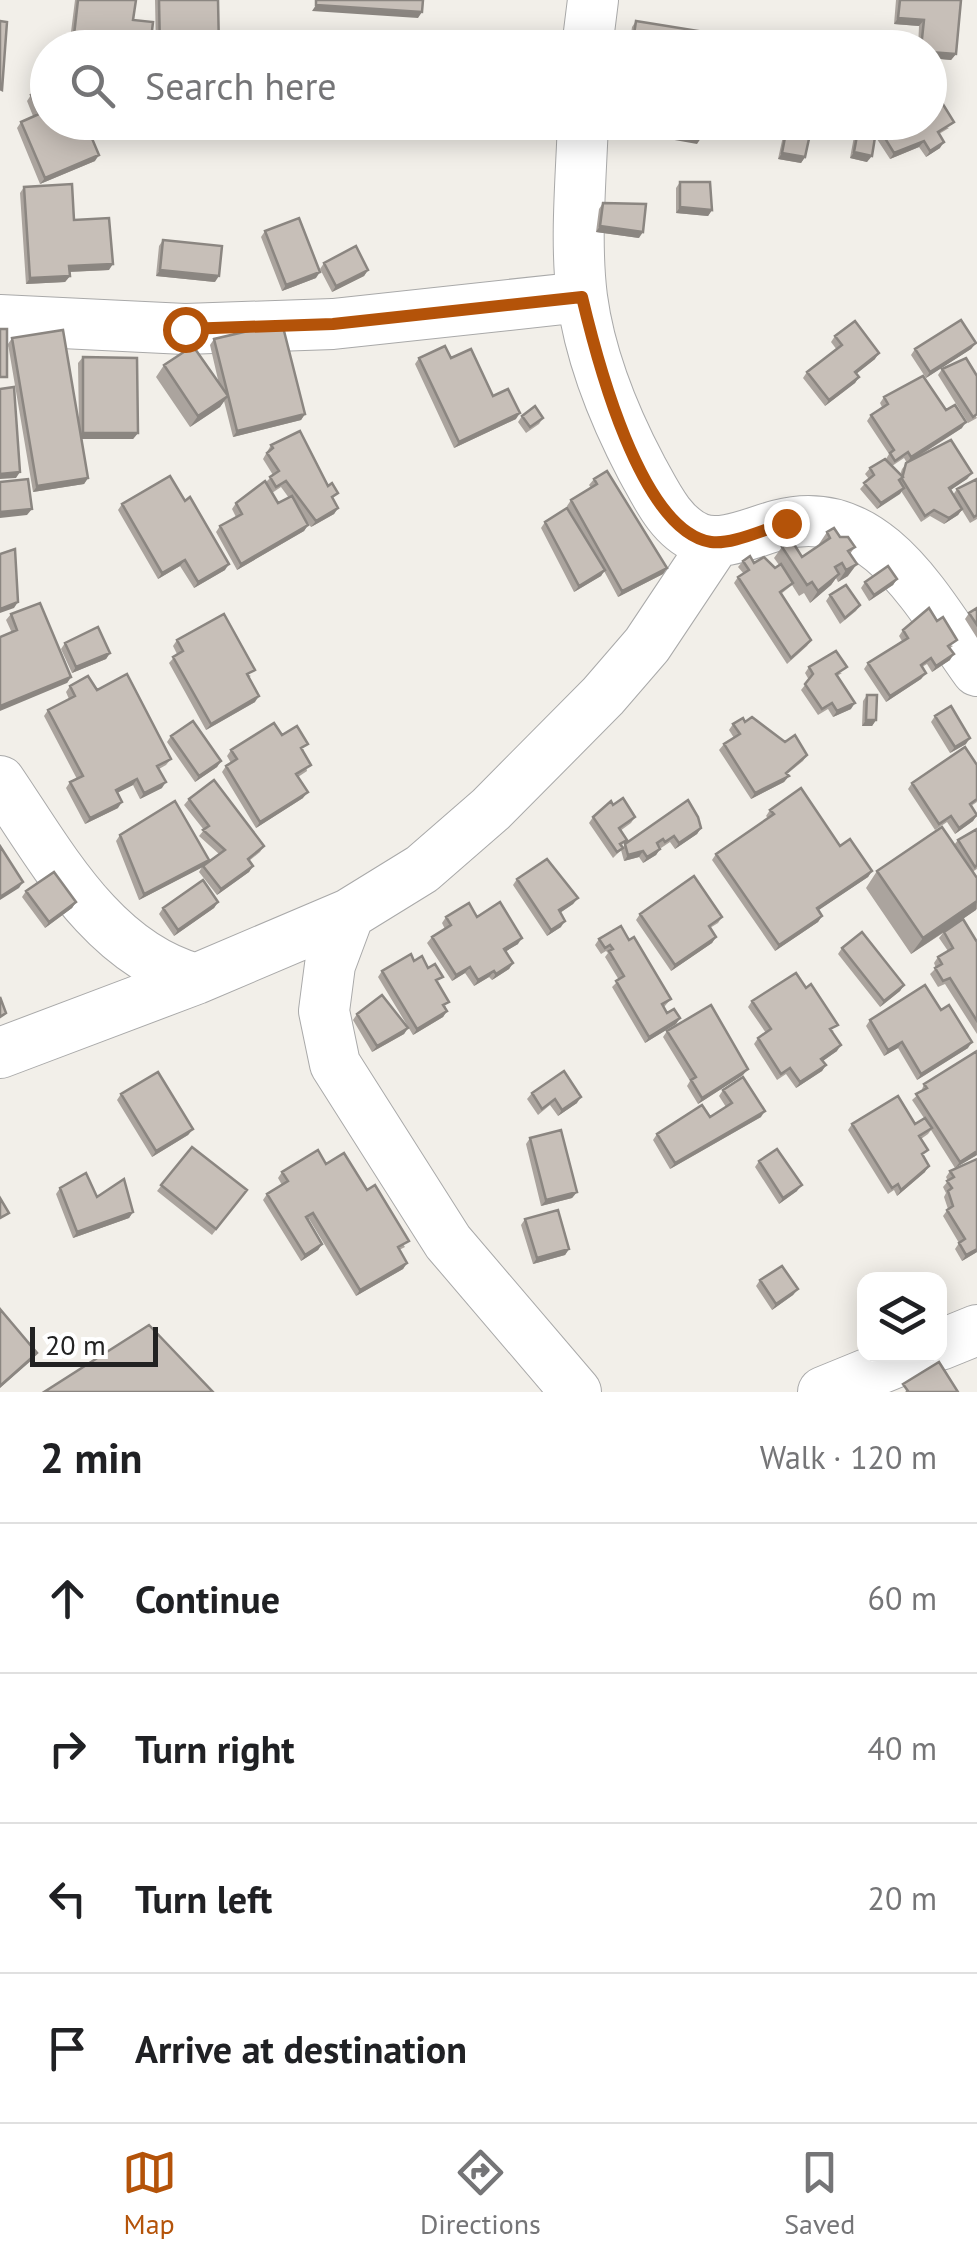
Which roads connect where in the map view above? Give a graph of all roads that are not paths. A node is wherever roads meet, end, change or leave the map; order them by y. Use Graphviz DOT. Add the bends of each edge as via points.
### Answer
graph roads {
  1 [pos="593,0"];
  2 [pos="589,30"];
  3 [pos="583,140"];
  4 [pos="582,297"];
  5 [pos="0,320"];
  6 [pos="715,543"];
  7 [pos="977,671"];
  8 [pos="0,781"];
  9 [pos="349,914"];
  10 [pos="196,979"];
  11 [pos="0,1053"];
  12 [pos="977,1330"];
  13 [pos="947,1342"];
  14 [pos="896,1362"];
  15 [pos="576,1392"];
  16 [pos="822,1392"];
  1 -- 2 [label="street"];
  3 -- 4 [label="street"];
  4 -- 5 [label="street" via="314,324 185,329"];
  4 -- 6 [label="street" via="603,383 660,502 682,529"];
  6 -- 7 [label="street" via="786,523 816,520 854,529 901,568"];
  6 -- 9 [label="street" via="648,645 546,756 422,869"];
  8 -- 10 [label="street" via="90,908 164,970"];
  9 -- 10 [label="street"];
  9 -- 15 [label="street" via="330,965 324,1011 335,1064 448,1242"];
  10 -- 11 [label="street"];
  12 -- 13 [label="street"];
  14 -- 16 [label="street"];
}
